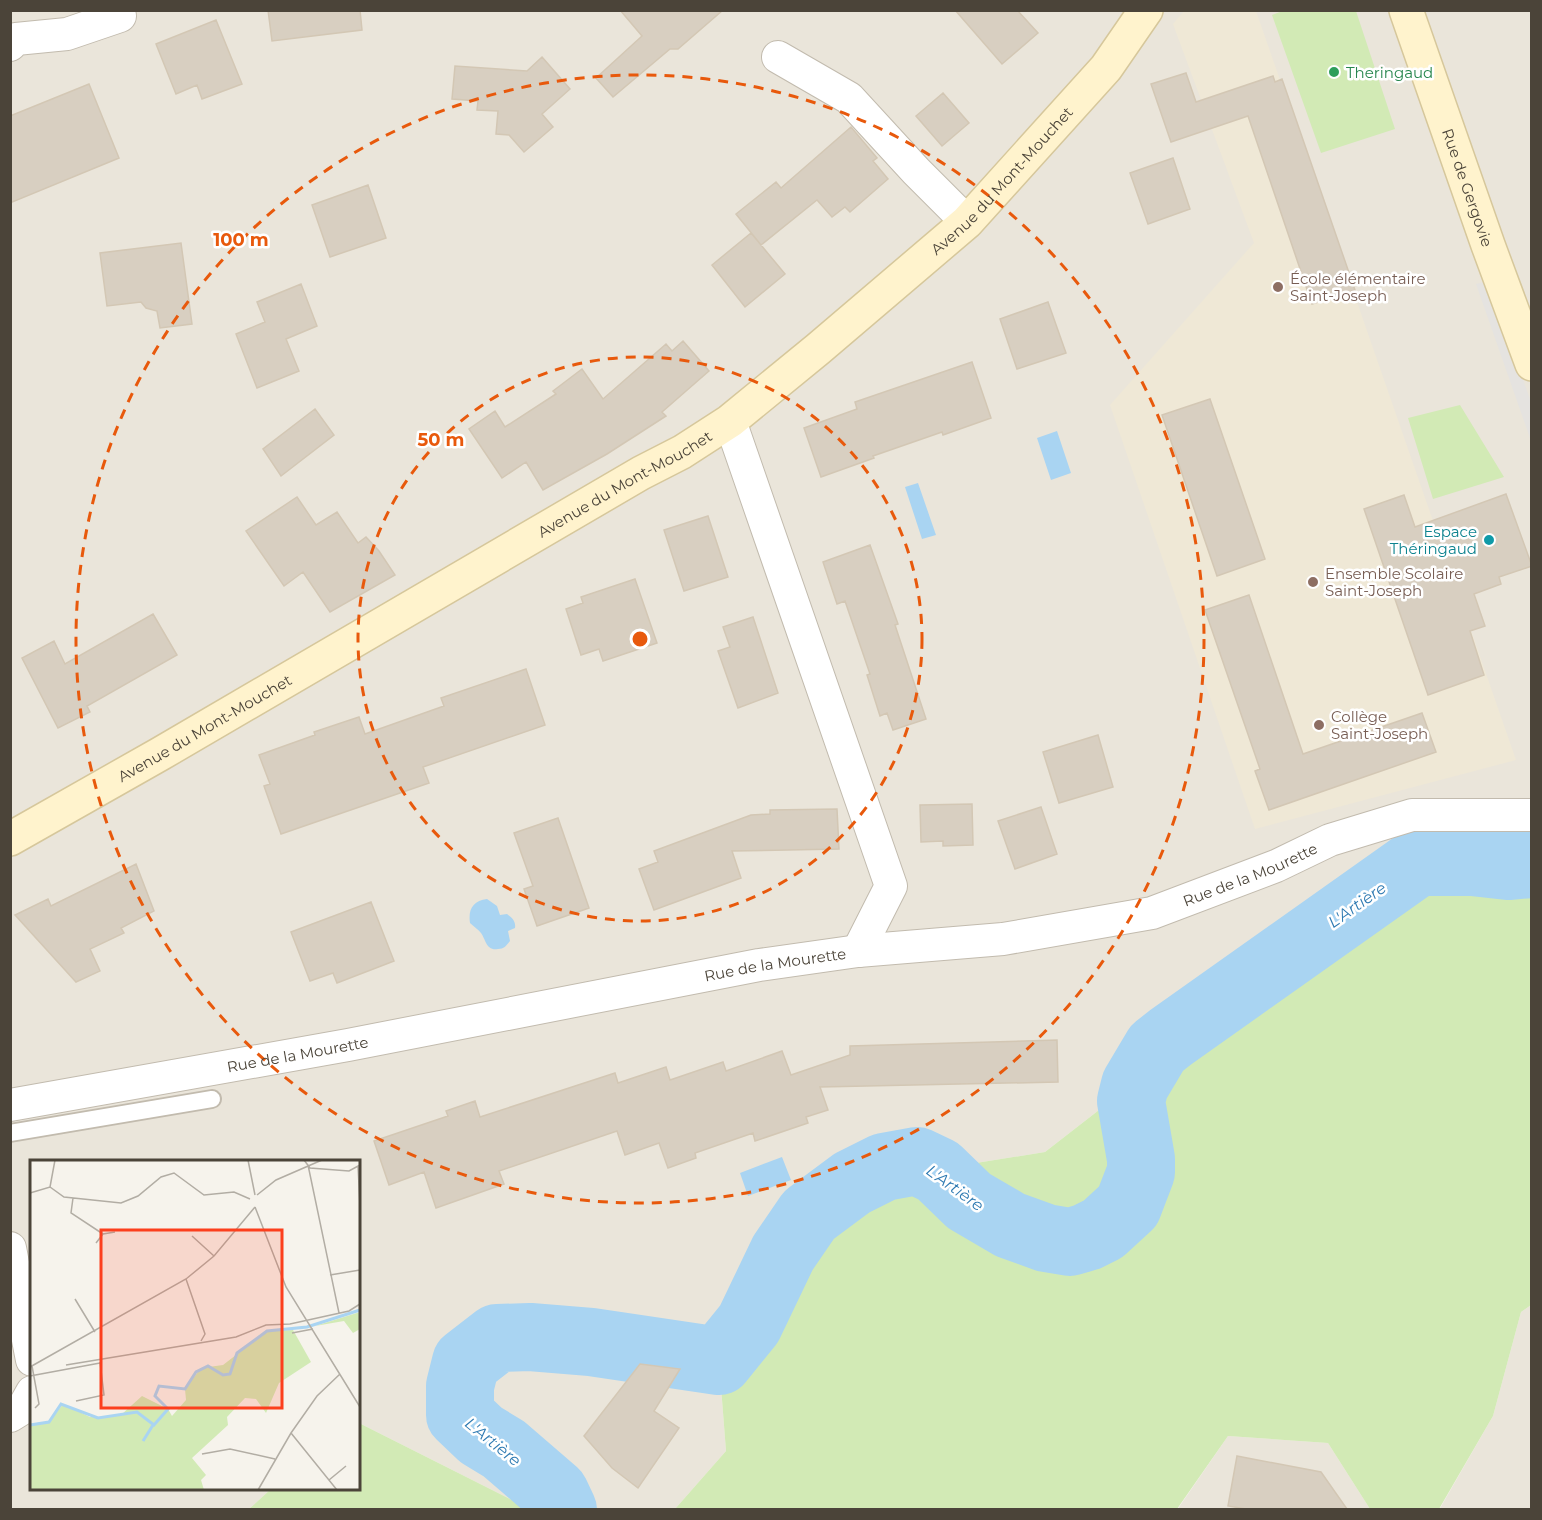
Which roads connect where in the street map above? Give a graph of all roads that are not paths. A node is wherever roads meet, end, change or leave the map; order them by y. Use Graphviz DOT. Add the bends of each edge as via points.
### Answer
graph roads {
  1 [pos="1146,10"];
  2 [pos="1406,10"];
  3 [pos="120,16"];
  4 [pos="12,39"];
  5 [pos="778,57"];
  6 [pos="967,222"];
  7 [pos="1532,364"];
  8 [pos="730,421"];
  9 [pos="1532,815"];
  10 [pos="10,839"];
  11 [pos="858,951"];
  12 [pos="212,1099"];
  13 [pos="10,1105"];
  14 [pos="10,1133"];
  15 [pos="10,1248"];
  16 [pos="30,1350"];
  17 [pos="30,1396"];
  18 [pos="10,1416"];
  1 -- 6 [label="main road, Avenue du Mont-Mouchet" via="1106,68"];
  2 -- 7 [label="main road, Rue de Gergovie"];
  3 -- 4 [label="street" via="67,34"];
  5 -- 6 [label="street" via="849,98"];
  6 -- 8 [label="main road, Avenue du Mont-Mouchet"];
  8 -- 10 [label="main road, Avenue du Mont-Mouchet"];
  8 -- 11 [label="street" via="891,886"];
  9 -- 11 [label="street, Rue de la Mourette" via="1412,815 1329,840 1276,866 1152,913 1003,939"];
  11 -- 13 [label="street, Rue de la Mourette" via="759,964 348,1045"];
  12 -- 14 [label="lane"];
  15 -- 16 [label="street"];
  17 -- 18 [label="street" via="23,1408"];
}
